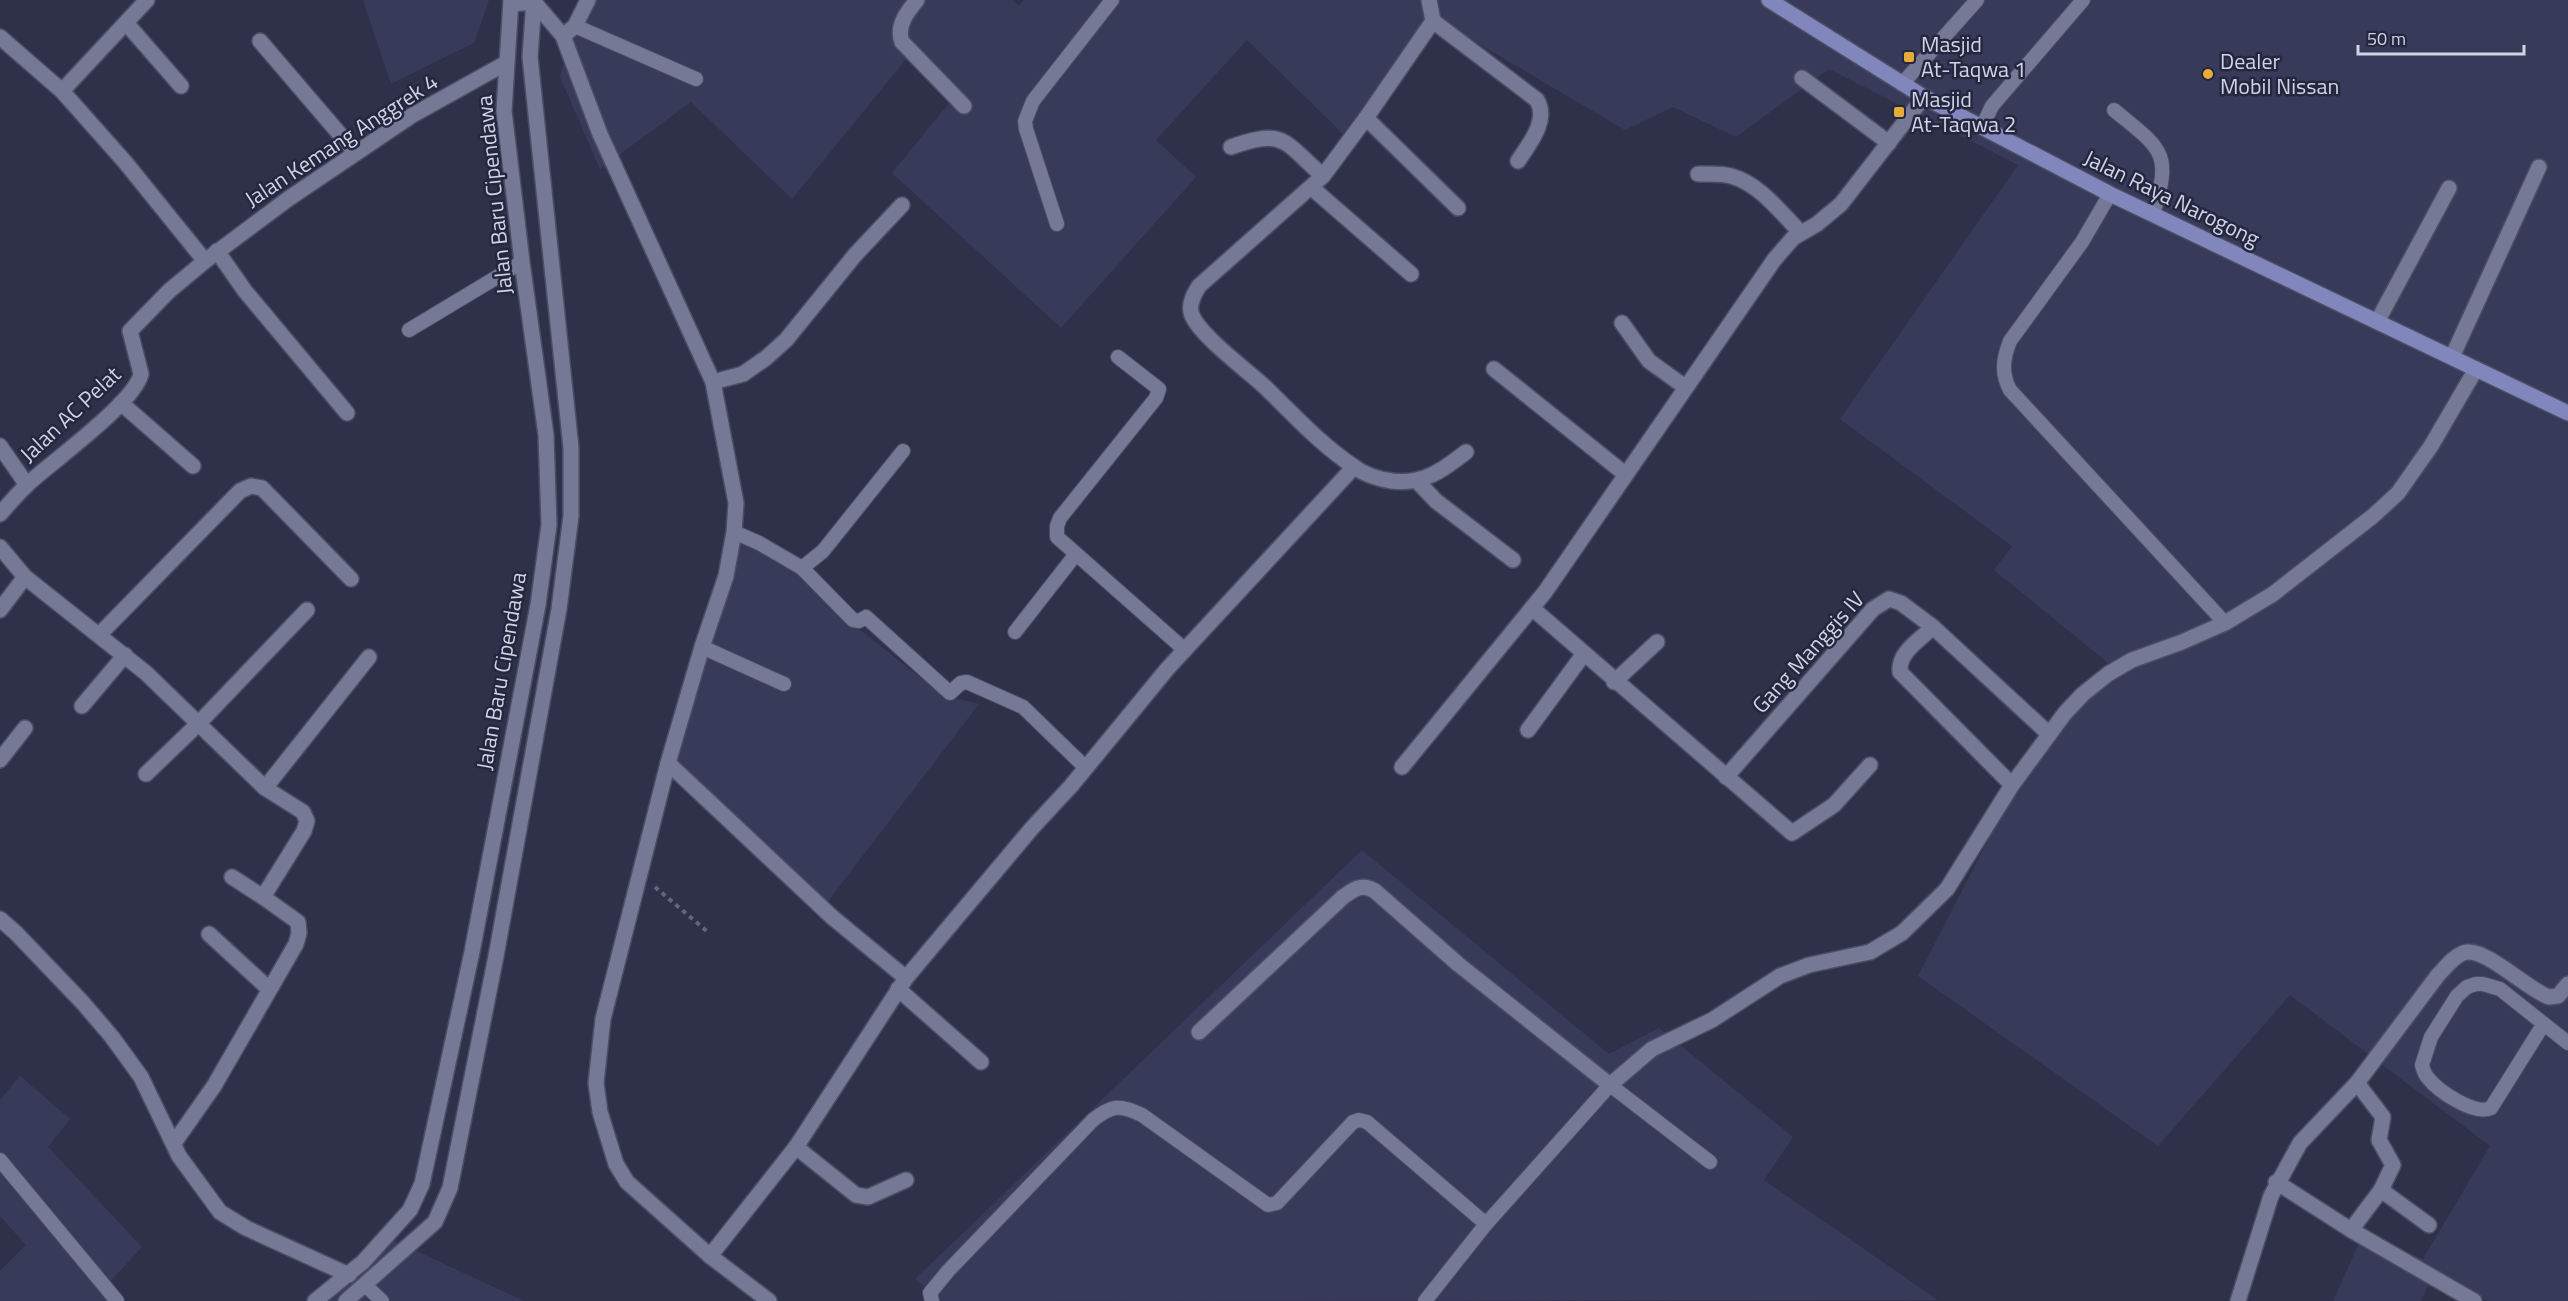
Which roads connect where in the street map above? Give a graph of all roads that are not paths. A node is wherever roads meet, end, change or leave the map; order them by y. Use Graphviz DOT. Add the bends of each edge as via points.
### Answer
graph roads {
  1 [pos="147,0"];
  2 [pos="588,0"];
  3 [pos="917,0"];
  4 [pos="1112,0"];
  5 [pos="1429,0"];
  6 [pos="1769,0"];
  7 [pos="1977,0"];
  8 [pos="2083,0"];
  9 [pos="534,1"];
  10 [pos="511,2"];
  11 [pos="1433,21"];
  12 [pos="127,24"];
  13 [pos="575,26"];
  14 [pos="563,36"];
  15 [pos="0,37"];
  16 [pos="260,41"];
  17 [pos="506,63"];
  18 [pos="1802,78"];
  19 [pos="696,79"];
  20 [pos="1902,84"];
  21 [pos="181,86"];
  22 [pos="62,91"];
  23 [pos="1924,97"];
  24 [pos="964,106"];
  25 [pos="2114,110"];
  26 [pos="1366,118"];
  27 [pos="1982,127"];
  28 [pos="1889,143"];
  29 [pos="1231,147"];
  30 [pos="355,152"];
  31 [pos="1518,161"];
  32 [pos="2539,167"];
  33 [pos="1698,174"];
  34 [pos="1323,176"];
  35 [pos="1312,188"];
  36 [pos="2450,188"];
  37 [pos="2110,194"];
  38 [pos="902,205"];
  39 [pos="1458,208"];
  40 [pos="2153,214"];
  41 [pos="1057,224"];
  42 [pos="1801,233"];
  43 [pos="217,251"];
  44 [pos="205,261"];
  45 [pos="522,262"];
  46 [pos="1411,274"];
  47 [pos="2377,322"];
  48 [pos="1622,323"];
  49 [pos="409,330"];
  50 [pos="1118,357"];
  51 [pos="2452,357"];
  52 [pos="1494,369"];
  53 [pos="2476,369"];
  54 [pos="713,382"];
  55 [pos="1685,387"];
  56 [pos="121,403"];
  57 [pos="347,413"];
  58 [pos="2568,413"];
  59 [pos="0,446"];
  60 [pos="903,451"];
  61 [pos="1466,452"];
  62 [pos="193,466"];
  63 [pos="1354,468"];
  64 [pos="1625,474"];
  65 [pos="1417,481"];
  66 [pos="27,485"];
  67 [pos="0,514"];
  68 [pos="734,532"];
  69 [pos="0,547"];
  70 [pos="1076,554"];
  71 [pos="1514,560"];
  72 [pos="802,568"];
  73 [pos="25,577"];
  74 [pos="351,579"];
  75 [pos="538,605"];
  76 [pos="558,609"];
  77 [pos="1532,609"];
  78 [pos="0,610"];
  79 [pos="308,610"];
  80 [pos="2225,623"];
  81 [pos="1933,627"];
  82 [pos="1015,632"];
  83 [pos="99,635"];
  84 [pos="1657,642"];
  85 [pos="702,647"];
  86 [pos="1185,650"];
  87 [pos="1584,655"];
  88 [pos="125,656"];
  89 [pos="369,657"];
  90 [pos="1614,682"];
  91 [pos="784,684"];
  92 [pos="82,706"];
  93 [pos="198,724"];
  94 [pos="25,728"];
  95 [pos="1528,730"];
  96 [pos="2049,734"];
  97 [pos="0,760"];
  98 [pos="668,763"];
  99 [pos="1870,765"];
  100 [pos="1085,767"];
  101 [pos="1402,767"];
  102 [pos="146,774"];
  103 [pos="1726,777"];
  104 [pos="2012,785"];
  105 [pos="265,788"];
  106 [pos="232,877"];
  107 [pos="263,897"];
  108 [pos="0,919"];
  109 [pos="209,933"];
  110 [pos="472,952"];
  111 [pos="496,956"];
  112 [pos="902,983"];
  113 [pos="2568,984"];
  114 [pos="269,988"];
  115 [pos="2543,1025"];
  116 [pos="1199,1032"];
  117 [pos="2568,1043"];
  118 [pos="981,1062"];
  119 [pos="2356,1083"];
  120 [pos="1610,1085"];
  121 [pos="174,1143"];
  122 [pos="796,1148"];
  123 [pos="0,1160"];
  124 [pos="1710,1162"];
  125 [pos="906,1180"];
  126 [pos="2276,1182"];
  127 [pos="2381,1190"];
  128 [pos="1486,1224"];
  129 [pos="2429,1225"];
  130 [pos="2351,1230"];
  131 [pos="710,1256"];
  132 [pos="349,1275"];
  133 [pos="365,1285"];
  134 [pos="117,1301"];
  135 [pos="315,1301"];
  136 [pos="346,1301"];
  137 [pos="382,1301"];
  138 [pos="769,1301"];
  139 [pos="932,1301"];
  140 [pos="1425,1301"];
  141 [pos="2238,1301"];
  142 [pos="2474,1301"];
  1 -- 12 [label="street"];
  2 -- 13 [label="street"];
  3 -- 24 [label="street" via="902,21 902,42"];
  4 -- 41 [label="lane" via="1033,101 1025,121"];
  5 -- 11 [label="street"];
  6 -- 20 [label="main road, Jalan Raya Narogong"];
  7 -- 20 [label="lane"];
  8 -- 27 [label="lane" via="1992,106"];
  9 -- 10 [label="street"];
  9 -- 14 [label="street"];
  9 -- 76 [label="street, Jalan Baru Cipendawa" via="530,57 571,448 571,516"];
  10 -- 17 [label="street, Jalan Baru Cipendawa"];
  11 -- 26 [label="street"];
  11 -- 31 [label="street" via="1537,100 1542,110 1539,125"];
  12 -- 21 [label="street"];
  12 -- 22 [label="street"];
  13 -- 14 [label="street"];
  13 -- 19 [label="lane"];
  14 -- 54 [label="street" via="600,134"];
  15 -- 22 [label="street"];
  16 -- 30 [label="street"];
  17 -- 30 [label="street, Jalan Kemang Anggrek 4"];
  17 -- 45 [label="street, Jalan Baru Cipendawa" via="504,111"];
  18 -- 28 [label="street"];
  20 -- 23 [label="main road, Jalan Raya Narogong"];
  22 -- 44 [label="street"];
  23 -- 27 [label="main road, Jalan Raya Narogong"];
  23 -- 28 [label="street"];
  25 -- 40 [label="lane" via="2160,151 2162,186"];
  26 -- 34 [label="street"];
  26 -- 39 [label="street"];
  27 -- 37 [label="main road, Jalan Raya Narogong"];
  28 -- 42 [label="street" via="1841,204"];
  29 -- 34 [label="street" via="1262,137 1277,138"];
  30 -- 43 [label="street, Jalan Kemang Anggrek 4"];
  32 -- 51 [label="street"];
  33 -- 42 [label="street" via="1730,175 1749,185"];
  34 -- 35 [label="street"];
  35 -- 46 [label="street"];
  35 -- 63 [label="street" via="1199,286 1191,312 1205,334"];
  36 -- 47 [label="street"];
  37 -- 40 [label="main road, Jalan Raya Narogong"];
  37 -- 80 [label="lane" via="2082,242 2010,341 2005,354 2005,379 2010,390"];
  38 -- 54 [label="street" via="855,255 786,340 743,374"];
  40 -- 47 [label="main road, Jalan Raya Narogong"];
  42 -- 55 [label="street" via="1774,260"];
  43 -- 44 [label="street, Jalan Kemang Anggrek 4"];
  43 -- 57 [label="street" via="245,291"];
  44 -- 56 [label="street, Jalan AC Pelat" via="130,331 141,374"];
  45 -- 49 [label="lane"];
  45 -- 75 [label="street, Jalan Baru Cipendawa" via="546,435 549,525"];
  47 -- 51 [label="main road, Jalan Raya Narogong"];
  48 -- 55 [label="street" via="1649,361"];
  50 -- 70 [label="lane" via="1158,389 1156,398 1060,518 1057,537"];
  51 -- 53 [label="main road, Jalan Raya Narogong"];
  52 -- 64 [label="street"];
  53 -- 58 [label="main road, Jalan Raya Narogong"];
  53 -- 80 [label="street" via="2398,493 2309,568"];
  54 -- 68 [label="street" via="734,483"];
  55 -- 64 [label="street"];
  56 -- 62 [label="street"];
  56 -- 66 [label="street, Jalan AC Pelat"];
  59 -- 66 [label="street"];
  60 -- 72 [label="lane" via="823,551"];
  61 -- 65 [label="street" via="1438,473"];
  63 -- 65 [label="street" via="1390,481"];
  63 -- 86 [label="street"];
  64 -- 77 [label="street"];
  65 -- 71 [label="street" via="1461,521"];
  66 -- 67 [label="street, Jalan AC Pelat"];
  68 -- 72 [label="lane"];
  68 -- 85 [label="street" via="726,576"];
  69 -- 73 [label="street"];
  70 -- 82 [label="lane"];
  70 -- 86 [label="lane"];
  72 -- 100 [label="lane" via="853,620 866,617 950,693 967,682 1023,707"];
  73 -- 78 [label="street"];
  73 -- 83 [label="street"];
  74 -- 83 [label="street" via="262,488 251,486 240,491"];
  75 -- 76 [label="street"];
  75 -- 110 [label="street, Jalan Baru Cipendawa"];
  76 -- 111 [label="street, Jalan Baru Cipendawa"];
  77 -- 87 [label="street"];
  77 -- 101 [label="street"];
  79 -- 93 [label="street"];
  80 -- 96 [label="street" via="2132,660 2108,674 2083,694"];
  81 -- 96 [label="street, Gang Manggis IV"];
  81 -- 103 [label="street, Gang Manggis IV" via="1901,603 1889,599 1873,609"];
  81 -- 104 [label="street" via="1903,655 1899,664 1902,676"];
  83 -- 88 [label="street"];
  84 -- 90 [label="street"];
  85 -- 91 [label="lane"];
  85 -- 98 [label="street"];
  86 -- 100 [label="street"];
  87 -- 90 [label="street"];
  87 -- 95 [label="street"];
  88 -- 92 [label="street"];
  88 -- 93 [label="street"];
  89 -- 105 [label="street"];
  90 -- 103 [label="street"];
  93 -- 102 [label="street"];
  93 -- 105 [label="street"];
  94 -- 97 [label="street"];
  96 -- 104 [label="street"];
  98 -- 112 [label="street"];
  98 -- 131 [label="street" via="603,1019 596,1083 600,1112 616,1164 627,1182"];
  99 -- 103 [label="street" via="1834,806 1792,833"];
  100 -- 112 [label="street"];
  104 -- 120 [label="street" via="1947,889 1902,933 1870,952 1809,965 1780,976 1712,1020 1652,1049"];
  105 -- 107 [label="street" via="303,812 307,821"];
  106 -- 107 [label="street"];
  107 -- 114 [label="street" via="298,922 299,933"];
  108 -- 121 [label="street" via="112,1037 141,1077"];
  109 -- 114 [label="street"];
  110 -- 111 [label="street"];
  110 -- 132 [label="street, Jalan Baru Cipendawa" via="422,1184 410,1210"];
  111 -- 133 [label="street, Jalan Baru Cipendawa" via="450,1188 435,1222"];
  112 -- 118 [label="street"];
  112 -- 122 [label="street"];
  113 -- 119 [label="street" via="2558,996 2549,997 2481,954 2467,951 2439,975"];
  114 -- 121 [label="street" via="214,1086"];
  115 -- 115 [label="lane" via="2500,989 2483,984 2466,987 2431,1037 2422,1065 2428,1079 2458,1101 2486,1110 2491,1108"];
  115 -- 117 [label="lane"];
  116 -- 120 [label="street" via="1343,897 1367,886"];
  119 -- 126 [label="street" via="2300,1143"];
  119 -- 127 [label="street" via="2383,1117 2379,1140 2393,1165"];
  120 -- 124 [label="lane"];
  120 -- 128 [label="lane"];
  121 -- 132 [label="street" via="179,1156 220,1212"];
  122 -- 125 [label="street" via="861,1197"];
  122 -- 131 [label="street"];
  123 -- 134 [label="lane"];
  126 -- 130 [label="street"];
  126 -- 141 [label="street"];
  127 -- 129 [label="street"];
  127 -- 130 [label="street"];
  128 -- 139 [label="lane" via="1367,1122 1353,1122 1277,1203 1268,1205 1142,1115 1129,1108 1114,1107 1093,1120 948,1270 930,1293"];
  128 -- 140 [label="lane"];
  130 -- 142 [label="street"];
  131 -- 138 [label="street"];
  132 -- 135 [label="street, Jalan Baru Cipendawa"];
  133 -- 136 [label="street, Jalan Baru Cipendawa"];
  133 -- 137 [label="lane"];
}
